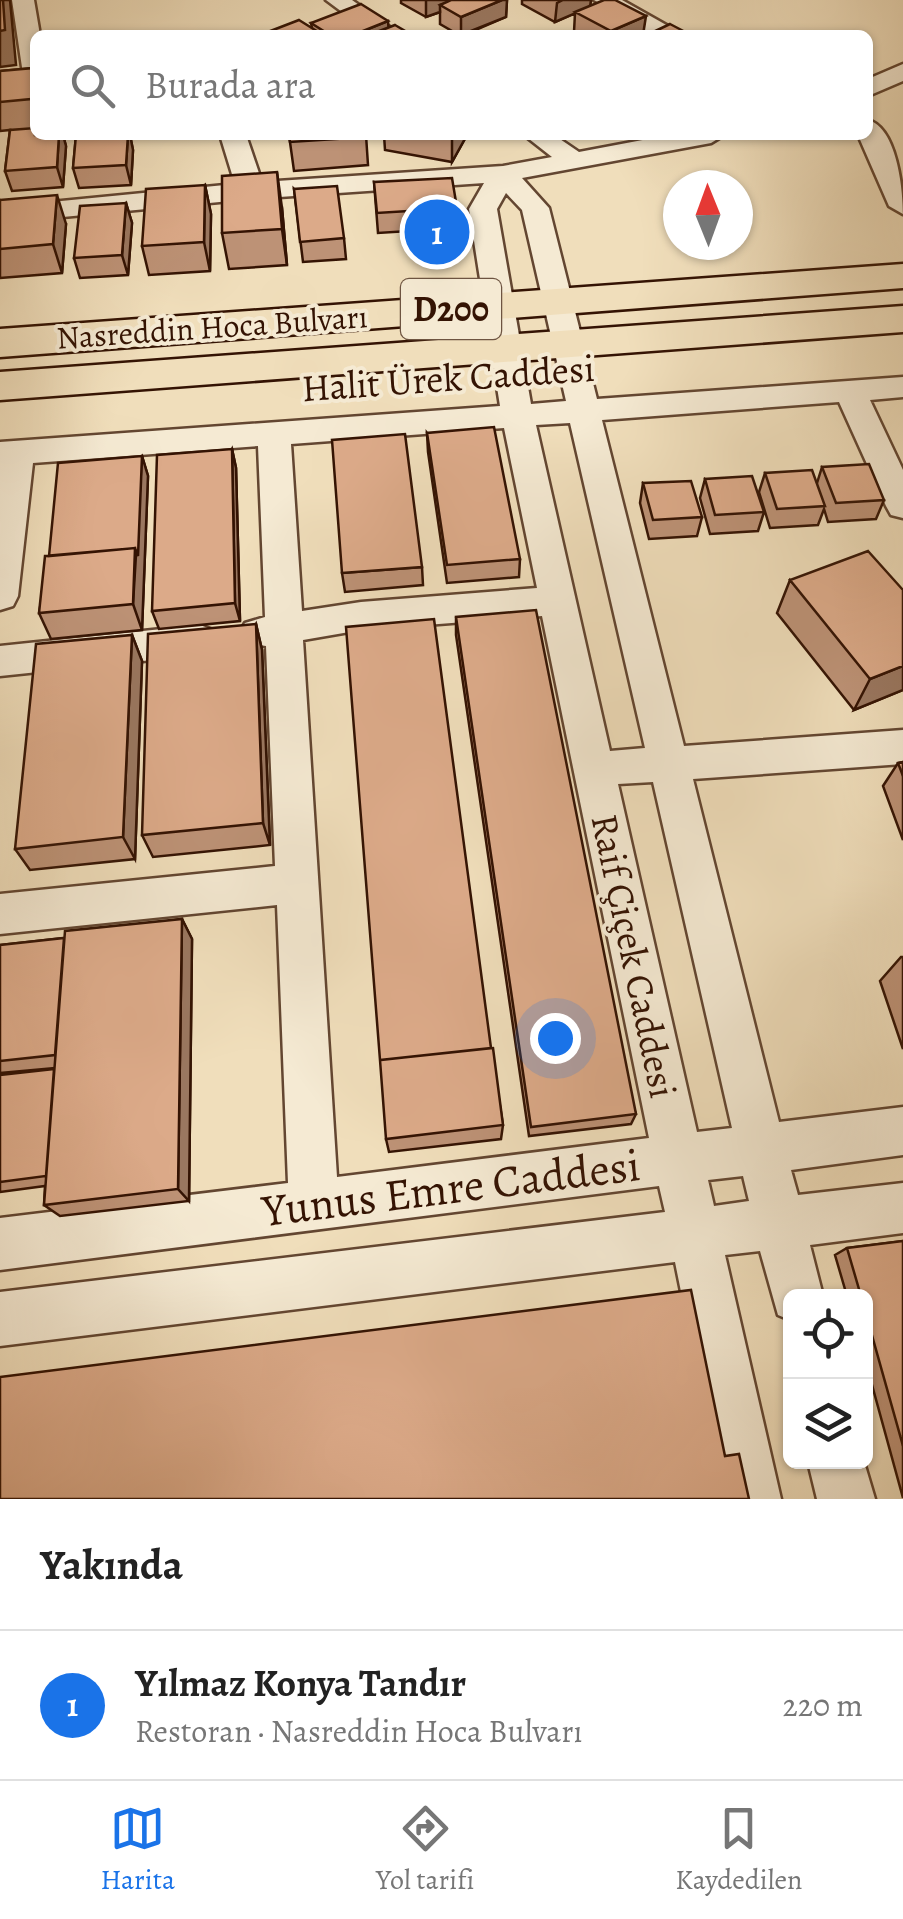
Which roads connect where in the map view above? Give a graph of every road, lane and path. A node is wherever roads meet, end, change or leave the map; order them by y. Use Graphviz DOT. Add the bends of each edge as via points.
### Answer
graph roads {
  1 [pos="23,0"];
  2 [pos="606,0"];
  3 [pos="344,5"];
  4 [pos="322,22"];
  5 [pos="382,30"];
  6 [pos="663,30"];
  7 [pos="903,71"];
  8 [pos="29,82"];
  9 [pos="873,86"];
  10 [pos="873,139"];
  11 [pos="235,140"];
  12 [pos="545,140"];
  13 [pos="686,140"];
  14 [pos="577,162"];
  15 [pos="502,174"];
  16 [pos="251,191"];
  17 [pos="903,206"];
  18 [pos="0,215"];
  19 [pos="903,276"];
  20 [pos="557,302"];
  21 [pos="499,306"];
  22 [pos="903,319"];
  23 [pos="0,343"];
  24 [pos="567,344"];
  25 [pos="506,348"];
  26 [pos="0,386"];
  27 [pos="903,386"];
  28 [pos="849,390"];
  29 [pos="582,408"];
  30 [pos="517,412"];
  31 [pos="274,432"];
  32 [pos="9,453"];
  33 [pos="903,506"];
  34 [pos="0,596"];
  35 [pos="558,601"];
  36 [pos="285,630"];
  37 [pos="0,661"];
  38 [pos="903,747"];
  39 [pos="668,764"];
  40 [pos="594,768"];
  41 [pos="298,883"];
  42 [pos="0,914"];
  43 [pos="903,1131"];
  44 [pos="760,1148"];
  45 [pos="676,1159"];
  46 [pos="314,1204"];
  47 [pos="903,1208"];
  48 [pos="779,1224"];
  49 [pos="694,1233"];
  50 [pos="0,1244"];
  51 [pos="794,1289"];
  52 [pos="0,1319"];
  53 [pos="838,1469"];
  54 [pos="752,1499"];
  55 [pos="846,1499"];
  1 -- 8 [label="street"];
  2 -- 6 [label="street"];
  3 -- 4 [label="street"];
  3 -- 5 [label="street"];
  7 -- 9 [label="street"];
  10 -- 17 [label="street"];
  11 -- 16 [label="street"];
  12 -- 14 [label="street"];
  13 -- 14 [label="street"];
  14 -- 15 [label="street"];
  15 -- 16 [label="street"];
  15 -- 20 [label="street, Raif Çiçek Caddesi" via="535,208"];
  15 -- 21 [label="street, Raif Çiçek Caddesi" via="483,209"];
  16 -- 18 [label="street"];
  19 -- 20 [label="highway, Nasreddin Hoca Bulvarı / D200"];
  20 -- 21 [label="highway, Nasreddin Hoca Bulvarı / D200"];
  20 -- 24 [label="street, Raif Çiçek Caddesi"];
  21 -- 23 [label="highway, Nasreddin Hoca Bulvarı / D200"];
  21 -- 25 [label="street, Raif Çiçek Caddesi"];
  22 -- 24 [label="highway, Nasreddin Hoca Bulvarı / D200"];
  24 -- 25 [label="highway, Nasreddin Hoca Bulvarı / D200"];
  24 -- 29 [label="street, Raif Çiçek Caddesi"];
  25 -- 26 [label="highway, Nasreddin Hoca Bulvarı / D200"];
  25 -- 30 [label="street, Raif Çiçek Caddesi"];
  27 -- 28 [label="street, Halit Ürek Caddesi"];
  28 -- 29 [label="street, Halit Ürek Caddesi"];
  28 -- 33 [label="street"];
  29 -- 30 [label="street, Halit Ürek Caddesi"];
  29 -- 39 [label="street, Raif Çiçek Caddesi"];
  30 -- 31 [label="street, Halit Ürek Caddesi"];
  30 -- 35 [label="street, Raif Çiçek Caddesi"];
  31 -- 32 [label="street, Halit Ürek Caddesi"];
  31 -- 36 [label="street"];
  32 -- 34 [label="street"];
  35 -- 36 [label="street" via="360,616"];
  35 -- 40 [label="street, Raif Çiçek Caddesi"];
  36 -- 37 [label="street"];
  36 -- 41 [label="street"];
  38 -- 39 [label="street"];
  39 -- 40 [label="street"];
  39 -- 44 [label="street, Raif Çiçek Caddesi"];
  40 -- 45 [label="street, Raif Çiçek Caddesi"];
  41 -- 42 [label="street"];
  41 -- 46 [label="street"];
  43 -- 44 [label="street, Yunus Emre Caddesi"];
  44 -- 45 [label="street, Yunus Emre Caddesi"];
  44 -- 48 [label="street, Raif Çiçek Caddesi"];
  45 -- 46 [label="street, Yunus Emre Caddesi"];
  45 -- 49 [label="street, Raif Çiçek Caddesi"];
  46 -- 50 [label="street, Yunus Emre Caddesi"];
  47 -- 48 [label="street, Yunus Emre Caddesi"];
  48 -- 49 [label="street, Yunus Emre Caddesi"];
  48 -- 51 [label="street, Raif Çiçek Caddesi"];
  49 -- 52 [label="street, Yunus Emre Caddesi"];
  49 -- 54 [label="street, Raif Çiçek Caddesi"];
  53 -- 55 [label="street"];
}
